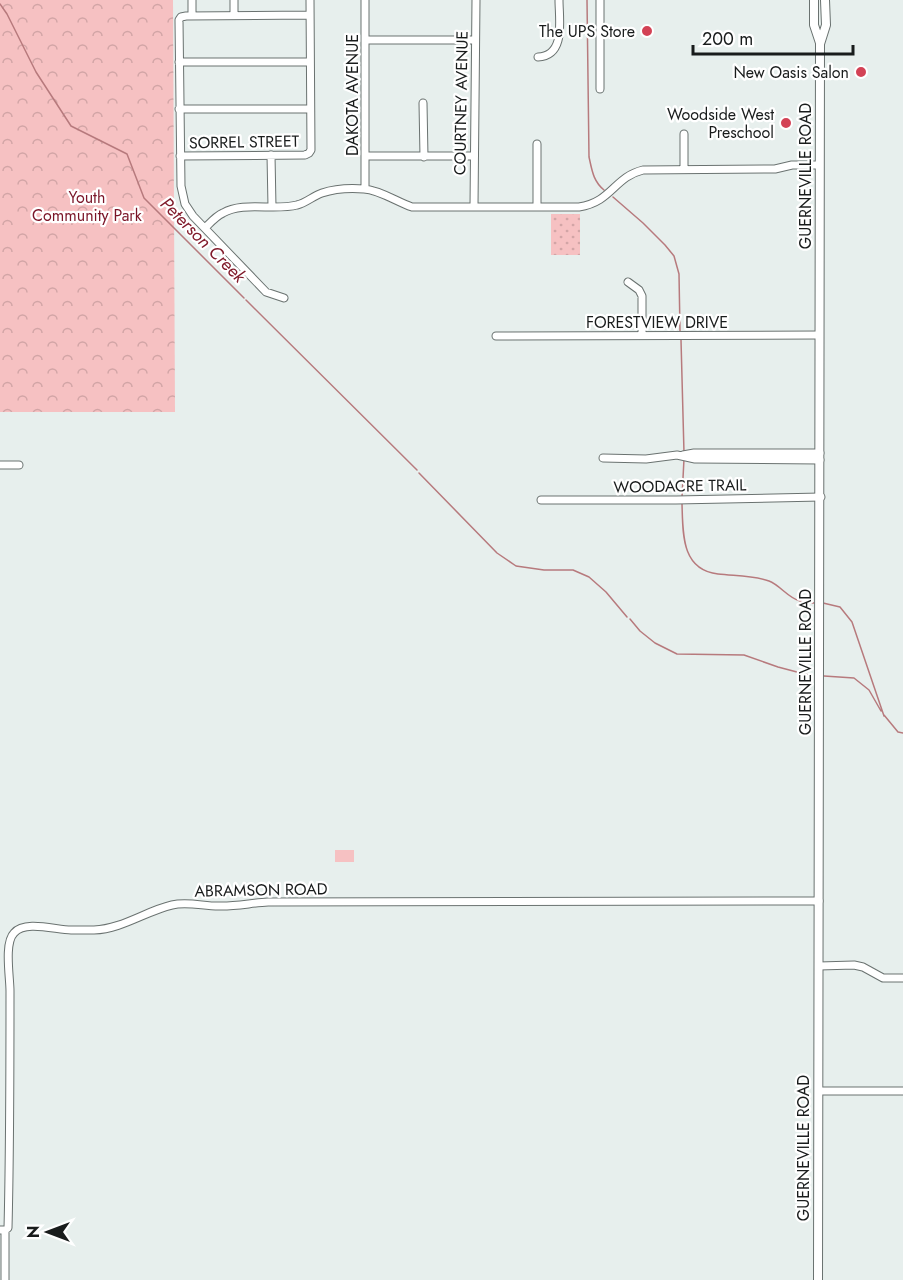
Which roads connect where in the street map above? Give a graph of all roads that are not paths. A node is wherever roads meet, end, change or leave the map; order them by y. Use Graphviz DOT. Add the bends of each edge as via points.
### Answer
graph roads {
  1 [pos="192,0"];
  2 [pos="234,0"];
  3 [pos="310,0"];
  4 [pos="365,0"];
  5 [pos="476,0"];
  6 [pos="559,0"];
  7 [pos="600,0"];
  8 [pos="814,0"];
  9 [pos="825,0"];
  10 [pos="234,15"];
  11 [pos="310,15"];
  12 [pos="192,16"];
  13 [pos="365,40"];
  14 [pos="475,40"];
  15 [pos="820,44"];
  16 [pos="538,57"];
  17 [pos="179,62"];
  18 [pos="310,62"];
  19 [pos="600,89"];
  20 [pos="423,103"];
  21 [pos="179,109"];
  22 [pos="310,109"];
  23 [pos="684,134"];
  24 [pos="537,144"];
  25 [pos="272,155"];
  26 [pos="180,156"];
  27 [pos="366,156"];
  28 [pos="474,156"];
  29 [pos="423,157"];
  30 [pos="819,165"];
  31 [pos="684,169"];
  32 [pos="366,189"];
  33 [pos="474,206"];
  34 [pos="272,207"];
  35 [pos="537,207"];
  36 [pos="205,228"];
  37 [pos="628,282"];
  38 [pos="284,298"];
  39 [pos="642,335"];
  40 [pos="819,335"];
  41 [pos="496,336"];
  42 [pos="820,457"];
  43 [pos="603,458"];
  44 [pos="0,465"];
  45 [pos="20,465"];
  46 [pos="820,497"];
  47 [pos="541,500"];
  48 [pos="819,902"];
  49 [pos="819,966"];
  50 [pos="903,978"];
  51 [pos="819,1091"];
  52 [pos="903,1092"];
  53 [pos="2,1230"];
  54 [pos="5,1280"];
  55 [pos="818,1280"];
  1 -- 12 [label="street"];
  2 -- 10 [label="street"];
  3 -- 11 [label="street"];
  4 -- 13 [label="street, DAKOTA AVENUE"];
  5 -- 14 [label="street, COURTNEY AVENUE"];
  6 -- 16 [label="street" via="557,47 547,56"];
  7 -- 19 [label="street"];
  8 -- 15 [label="main road, GUERNEVILLE ROAD" via="814,25"];
  9 -- 15 [label="main road, GUERNEVILLE ROAD" via="826,25"];
  10 -- 11 [label="street"];
  10 -- 12 [label="street"];
  11 -- 18 [label="street"];
  12 -- 17 [label="street" via="179,20"];
  13 -- 14 [label="street"];
  13 -- 27 [label="street, DAKOTA AVENUE"];
  14 -- 28 [label="street, COURTNEY AVENUE"];
  15 -- 30 [label="main road, GUERNEVILLE ROAD"];
  17 -- 18 [label="street"];
  17 -- 21 [label="street"];
  18 -- 22 [label="street"];
  20 -- 29 [label="street"];
  21 -- 22 [label="street"];
  21 -- 26 [label="street"];
  22 -- 25 [label="street, SORREL STREET" via="308,154"];
  23 -- 31 [label="street"];
  24 -- 35 [label="street"];
  25 -- 26 [label="street, SORREL STREET"];
  25 -- 34 [label="street"];
  26 -- 36 [label="street" via="180,186 185,204"];
  27 -- 29 [label="street"];
  27 -- 32 [label="street, DAKOTA AVENUE"];
  28 -- 29 [label="street"];
  28 -- 33 [label="street, COURTNEY AVENUE"];
  30 -- 31 [label="street"];
  30 -- 40 [label="main road, GUERNEVILLE ROAD"];
  31 -- 35 [label="street" via="639,171 587,206"];
  32 -- 33 [label="street" via="412,207"];
  32 -- 34 [label="street" via="323,193 299,205"];
  33 -- 35 [label="street"];
  34 -- 36 [label="street" via="227,211"];
  36 -- 38 [label="street" via="266,292"];
  37 -- 39 [label="street" via="642,296"];
  39 -- 40 [label="street, FORESTVIEW DRIVE"];
  39 -- 41 [label="street, FORESTVIEW DRIVE"];
  40 -- 42 [label="main road, GUERNEVILLE ROAD"];
  42 -- 43 [label="street" via="694,453 646,459"];
  42 -- 46 [label="main road, GUERNEVILLE ROAD"];
  44 -- 45 [label="street"];
  46 -- 47 [label="street, WOODACRE TRAIL"];
  46 -- 48 [label="main road, GUERNEVILLE ROAD"];
  48 -- 49 [label="main road, GUERNEVILLE ROAD"];
  48 -- 53 [label="street, ABRAMSON ROAD" via="284,902 221,907 175,904 98,929 20,928 9,949 10,1148 8,1228"];
  49 -- 50 [label="street" via="854,965 883,978"];
  49 -- 51 [label="main road, GUERNEVILLE ROAD"];
  51 -- 52 [label="street"];
  51 -- 55 [label="main road, GUERNEVILLE ROAD"];
  53 -- 54 [label="street"];
}
